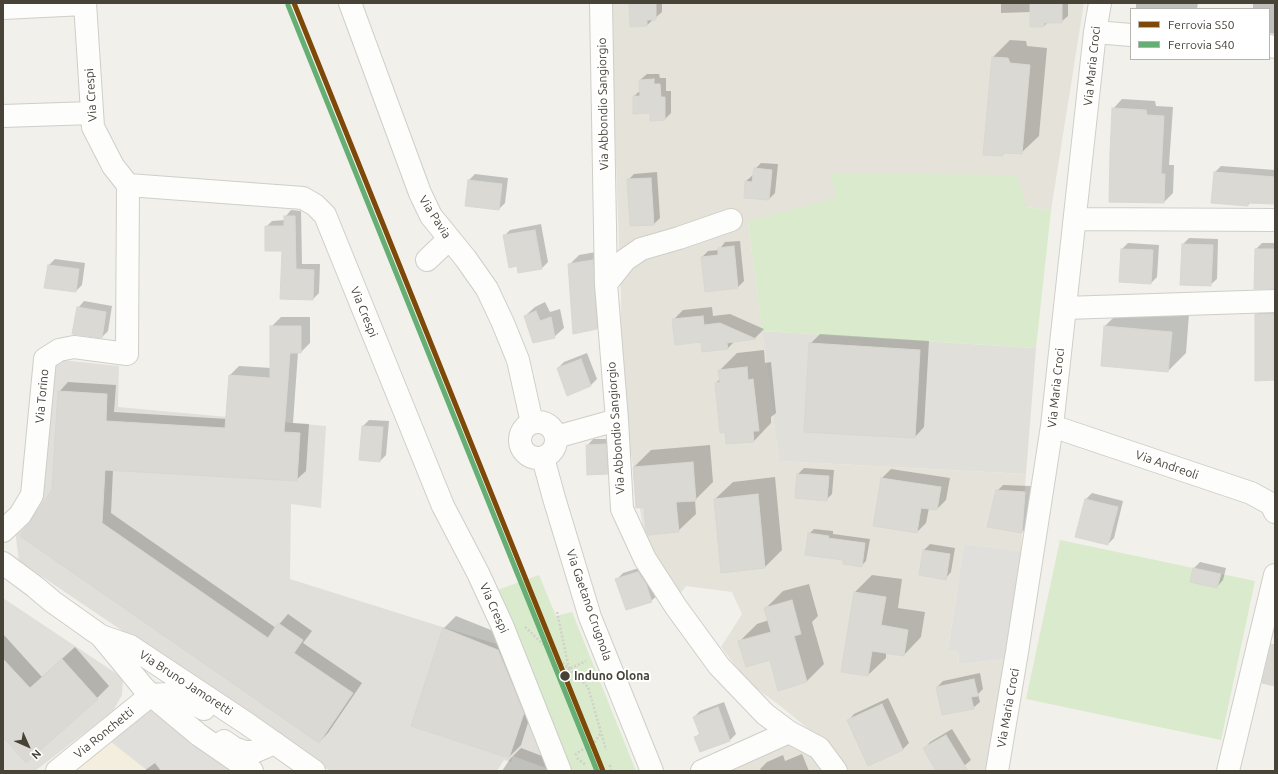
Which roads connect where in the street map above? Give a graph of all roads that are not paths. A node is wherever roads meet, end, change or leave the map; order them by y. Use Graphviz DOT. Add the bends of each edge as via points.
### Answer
graph roads {
  1 [pos="350,3"];
  2 [pos="601,3"];
  3 [pos="1100,3"];
  4 [pos="85,4"];
  5 [pos="3,8"];
  6 [pos="1095,32"];
  7 [pos="1130,35"];
  8 [pos="92,114"];
  9 [pos="3,116"];
  10 [pos="128,185"];
  11 [pos="1075,219"];
  12 [pos="732,220"];
  13 [pos="1275,220"];
  14 [pos="449,239"];
  15 [pos="427,260"];
  16 [pos="606,284"];
  17 [pos="1275,301"];
  18 [pos="1065,308"];
  19 [pos="617,420"];
  20 [pos="532,423"];
  21 [pos="1052,426"];
  22 [pos="556,437"];
  23 [pos="543,458"];
  24 [pos="1275,512"];
  25 [pos="3,531"];
  26 [pos="3,564"];
  27 [pos="1275,575"];
  28 [pos="3,580"];
  29 [pos="53,602"];
  30 [pos="102,636"];
  31 [pos="159,701"];
  32 [pos="788,732"];
  33 [pos="268,746"];
  34 [pos="568,762"];
  35 [pos="57,771"];
  36 [pos="252,771"];
  37 [pos="314,771"];
  38 [pos="652,771"];
  39 [pos="702,771"];
  40 [pos="836,771"];
  41 [pos="997,771"];
  42 [pos="1228,771"];
  1 -- 14 [label="street, Via Pavia" via="420,193 431,216"];
  2 -- 16 [label="street, Via Abbondio Sangiorgio"];
  3 -- 6 [label="street, Via Maria Croci"];
  4 -- 5 [label="street"];
  4 -- 8 [label="street, Via Crespi"];
  6 -- 7 [label="street"];
  6 -- 11 [label="street, Via Maria Croci"];
  8 -- 9 [label="street"];
  8 -- 10 [label="street, Via Crespi" via="93,127 113,166"];
  10 -- 25 [label="street, Via Torino" via="127,354 74,347 59,350 45,359 32,495 20,516"];
  10 -- 34 [label="street, Via Crespi" via="303,198 315,205 325,216 443,506 478,573"];
  11 -- 13 [label="street"];
  11 -- 18 [label="street, Via Maria Croci"];
  12 -- 16 [label="street" via="641,249 625,260"];
  14 -- 15 [label="street"];
  14 -- 20 [label="street, Via Pavia" via="487,289 503,323 518,360"];
  16 -- 19 [label="street, Via Abbondio Sangiorgio"];
  17 -- 18 [label="street"];
  18 -- 21 [label="street, Via Maria Croci"];
  19 -- 22 [label="street"];
  19 -- 32 [label="street, Via Abbondio Sangiorgio" via="622,509 645,559 719,666 765,714"];
  20 -- 22 [label="street" via="548,425"];
  20 -- 23 [label="street" via="521,433 522,449 527,455"];
  21 -- 24 [label="street, Via Andreoli" via="1251,493 1271,504"];
  21 -- 41 [label="street, Via Maria Croci" via="1018,652"];
  22 -- 23 [label="street" via="553,450"];
  23 -- 38 [label="street, Via Gaetano Crugnola" via="590,617"];
  26 -- 29 [label="street, Via Bruno Jamoretti"];
  27 -- 42 [label="street"];
  28 -- 29 [label="street, Via Bruno Jamoretti"];
  29 -- 30 [label="street, Via Bruno Jamoretti"];
  30 -- 31 [label="street" via="143,687"];
  30 -- 33 [label="street, Via Bruno Jamoretti" via="130,646"];
  31 -- 33 [label="street" via="168,694 182,697"];
  31 -- 35 [label="street, Via Ronchetti"];
  31 -- 36 [label="street" via="199,735"];
  32 -- 39 [label="street"];
  32 -- 40 [label="street, Via Abbondio Sangiorgio" via="819,748"];
  33 -- 37 [label="street, Via Bruno Jamoretti"];
}
